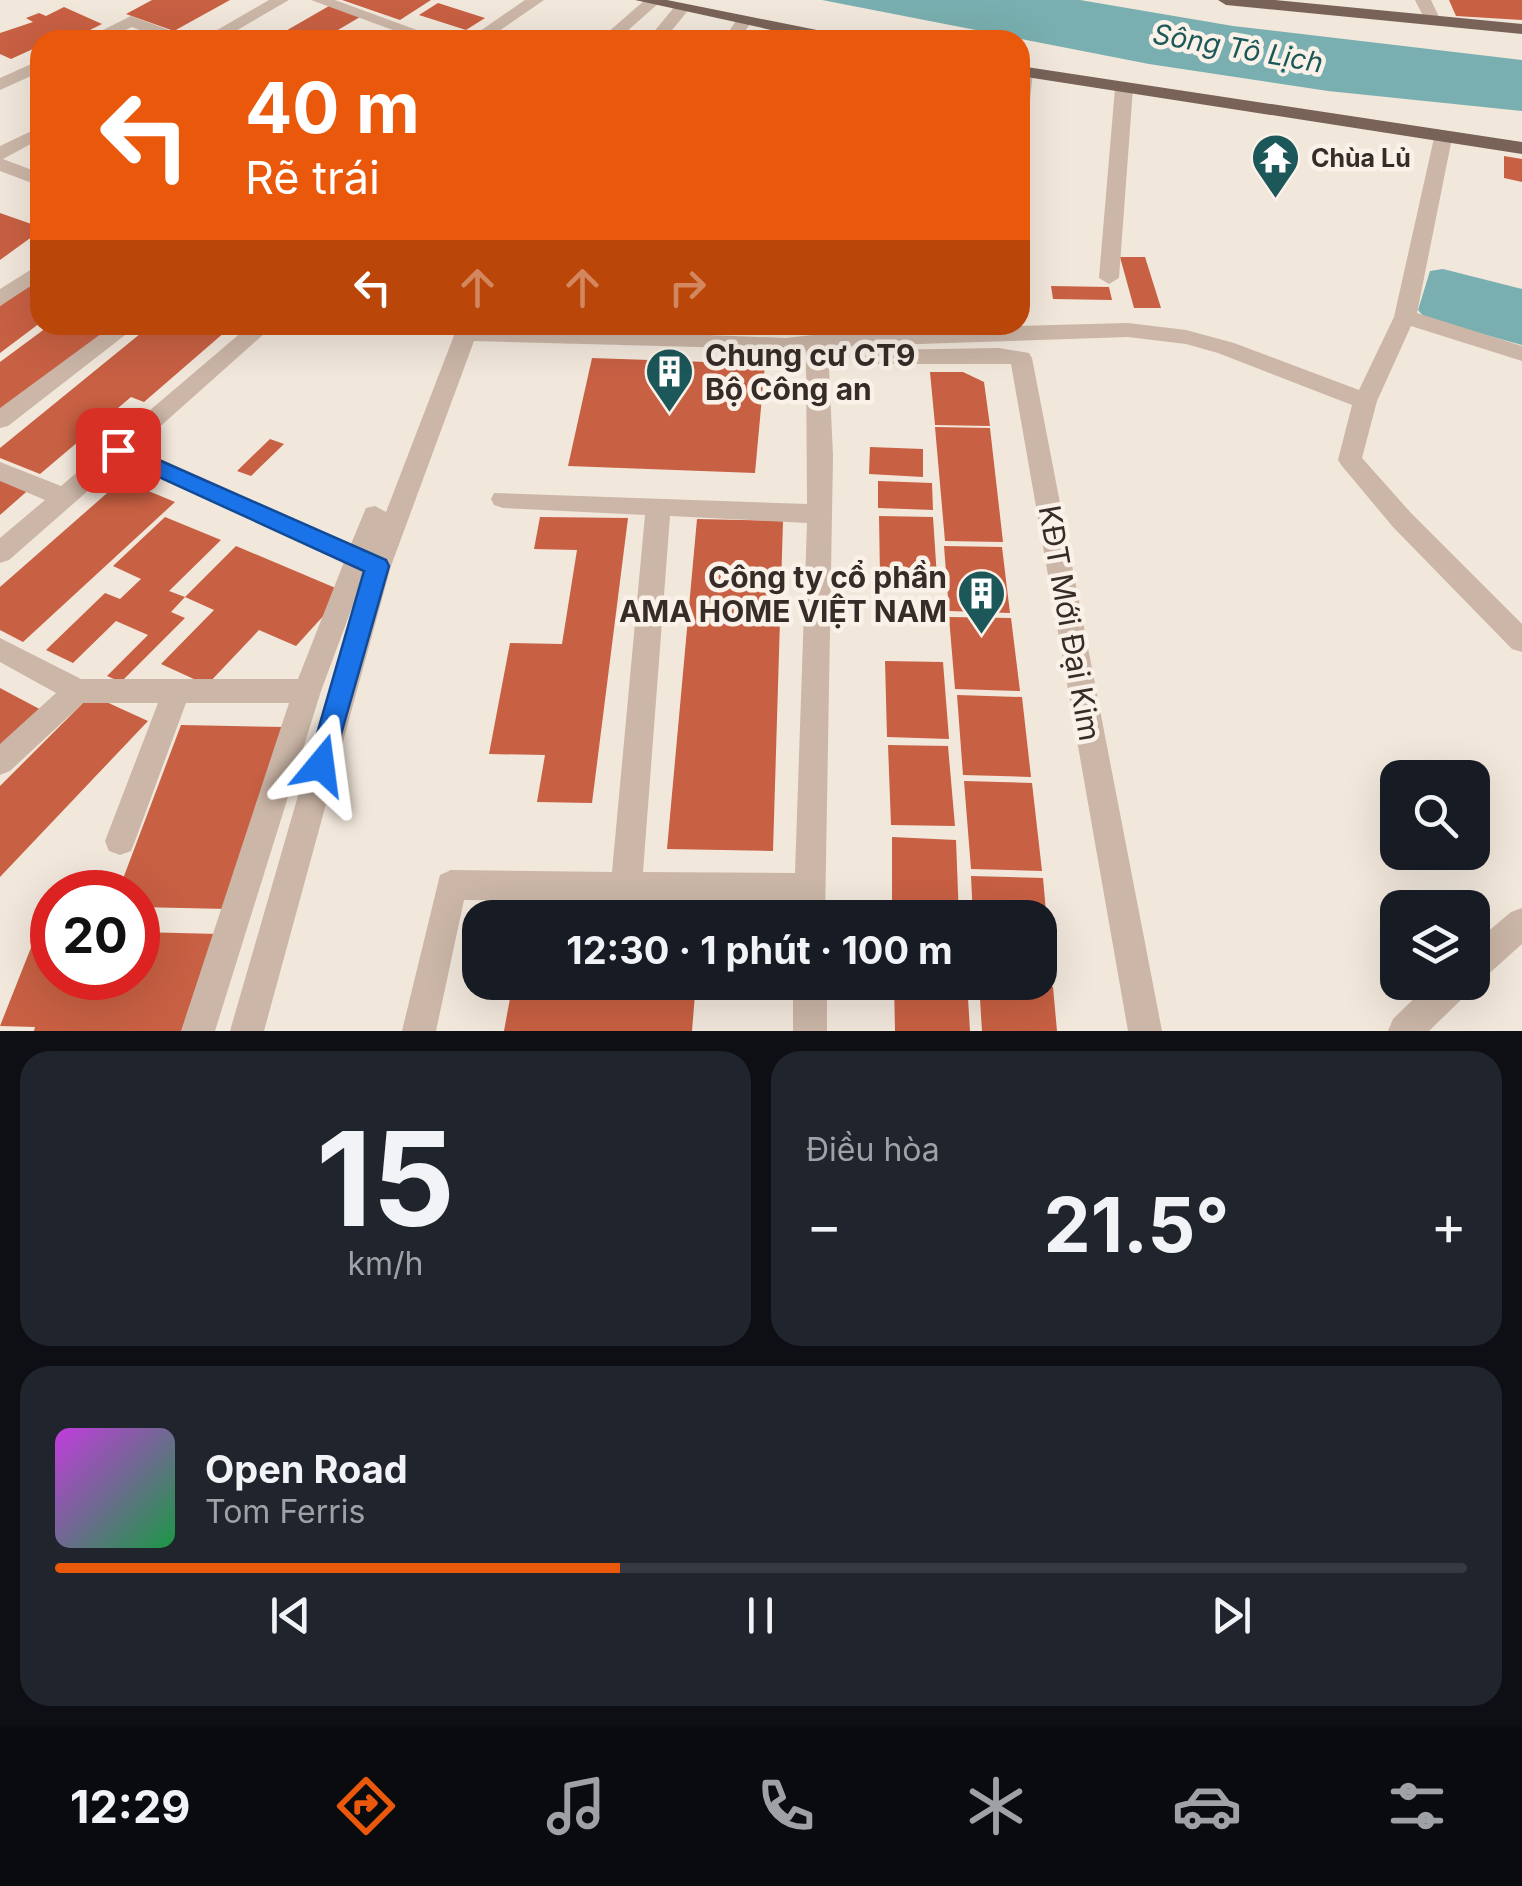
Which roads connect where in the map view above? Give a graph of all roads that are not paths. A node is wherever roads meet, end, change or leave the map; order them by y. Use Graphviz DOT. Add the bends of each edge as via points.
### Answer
graph roads {
  1 [pos="281,0"];
  2 [pos="319,0"];
  3 [pos="536,0"];
  4 [pos="1226,0"];
  5 [pos="1423,0"];
  6 [pos="647,1"];
  7 [pos="681,5"];
  8 [pos="744,21"];
  9 [pos="1432,21"];
  10 [pos="1522,29"];
  11 [pos="111,30"];
  12 [pos="155,30"];
  13 [pos="226,30"];
  14 [pos="407,30"];
  15 [pos="490,30"];
  16 [pos="617,30"];
  17 [pos="662,30"];
  18 [pos="738,30"];
  19 [pos="790,30"];
  20 [pos="30,70"];
  21 [pos="1030,73"];
  22 [pos="0,85"];
  23 [pos="1124,88"];
  24 [pos="30,138"];
  25 [pos="1443,138"];
  26 [pos="1522,148"];
  27 [pos="0,154"];
  28 [pos="0,164"];
  29 [pos="30,176"];
  30 [pos="30,277"];
  31 [pos="1109,278"];
  32 [pos="0,299"];
  33 [pos="1405,318"];
  34 [pos="1030,334"];
  35 [pos="115,335"];
  36 [pos="251,335"];
  37 [pos="466,335"];
  38 [pos="501,335"];
  39 [pos="785,335"];
  40 [pos="995,335"];
  41 [pos="862,340"];
  42 [pos="816,344"];
  43 [pos="1522,354"];
  44 [pos="1365,401"];
  45 [pos="0,420"];
  46 [pos="118,450"];
  47 [pos="0,471"];
  48 [pos="64,497"];
  49 [pos="502,499"];
  50 [pos="658,507"];
  51 [pos="818,514"];
  52 [pos="375,515"];
  53 [pos="0,553"];
  54 [pos="368,563"];
  55 [pos="1518,632"];
  56 [pos="0,649"];
  57 [pos="78,691"];
  58 [pos="176,692"];
  59 [pos="308,692"];
  60 [pos="0,762"];
  61 [pos="120,841"];
  62 [pos="626,886"];
  63 [pos="777,900"];
  64 [pos="809,900"];
  65 [pos="1522,923"];
  66 [pos="1490,951"];
  67 [pos="810,1000"];
  68 [pos="1439,1000"];
  69 [pos="1416,1027"];
  70 [pos="198,1031"];
  71 [pos="247,1031"];
  72 [pos="419,1031"];
  73 [pos="810,1031"];
  74 [pos="1145,1031"];
  1 -- 13 [label="street"];
  2 -- 14 [label="street"];
  3 -- 15 [label="street"];
  4 -- 9 [label="main road"];
  5 -- 9 [label="street"];
  6 -- 7 [label="main road"];
  6 -- 16 [label="street"];
  7 -- 8 [label="main road"];
  7 -- 17 [label="street"];
  8 -- 18 [label="street"];
  8 -- 19 [label="main road"];
  9 -- 10 [label="main road"];
  11 -- 12 [label="street" via="131,20"];
  20 -- 22 [label="street"];
  21 -- 23 [label="main road"];
  23 -- 25 [label="main road"];
  23 -- 31 [label="street"];
  24 -- 27 [label="street"];
  25 -- 26 [label="main road"];
  25 -- 33 [label="street"];
  28 -- 29 [label="street"];
  30 -- 32 [label="street"];
  33 -- 43 [label="street"];
  33 -- 44 [label="street"];
  34 -- 44 [label="street" via="1128,330 1186,336"];
  35 -- 45 [label="street"];
  36 -- 46 [label="street"];
  37 -- 54 [label="street"];
  38 -- 39 [label="street"];
  39 -- 42 [label="street"];
  40 -- 41 [label="street"];
  41 -- 42 [label="street"];
  41 -- 74 [label="street, KĐT Mới Đại Kim" via="1021,358"];
  42 -- 51 [label="street"];
  44 -- 55 [label="street" via="1350,460"];
  46 -- 48 [label="street"];
  46 -- 54 [label="street"];
  47 -- 48 [label="street"];
  48 -- 53 [label="street"];
  49 -- 50 [label="street"];
  50 -- 51 [label="street"];
  50 -- 62 [label="street"];
  51 -- 64 [label="street"];
  52 -- 54 [label="street"];
  54 -- 59 [label="street"];
  54 -- 71 [label="street"];
  56 -- 57 [label="street"];
  57 -- 58 [label="street"];
  57 -- 60 [label="street"];
  58 -- 59 [label="street"];
  58 -- 61 [label="street"];
  59 -- 70 [label="street"];
  62 -- 63 [label="street"];
  62 -- 72 [label="street" via="451,885"];
  65 -- 66 [label="street"];
  67 -- 73 [label="street"];
  68 -- 69 [label="street"];
}
